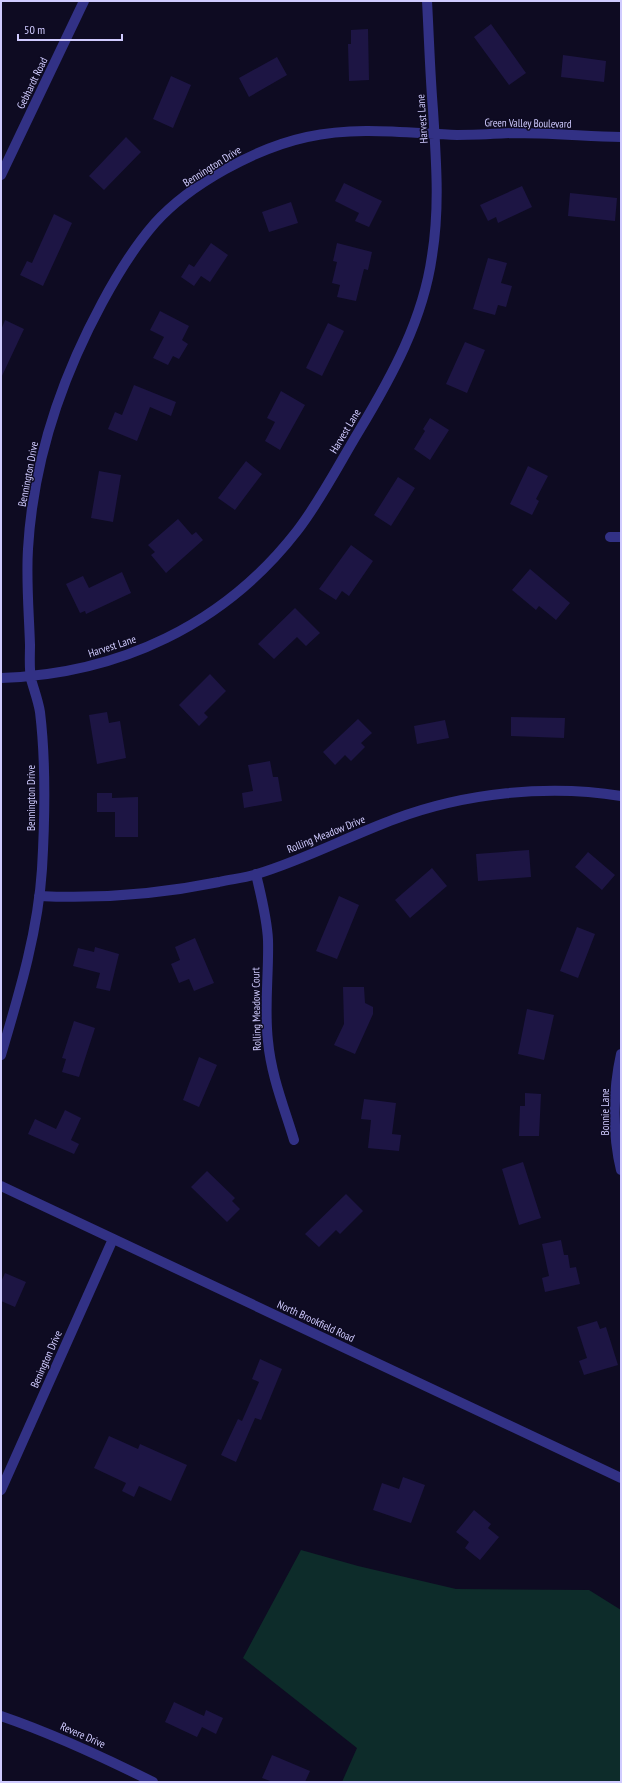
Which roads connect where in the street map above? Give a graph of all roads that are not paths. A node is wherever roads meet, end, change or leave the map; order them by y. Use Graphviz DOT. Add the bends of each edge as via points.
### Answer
graph roads {
  1 [pos="84,1"];
  2 [pos="427,1"];
  3 [pos="435,133"];
  4 [pos="621,137"];
  5 [pos="1,175"];
  6 [pos="610,537"];
  7 [pos="621,537"];
  8 [pos="30,677"];
  9 [pos="1,678"];
  10 [pos="621,796"];
  11 [pos="256,874"];
  12 [pos="39,896"];
  13 [pos="621,1054"];
  14 [pos="1,1055"];
  15 [pos="294,1140"];
  16 [pos="621,1170"];
  17 [pos="1,1186"];
  18 [pos="113,1239"];
  19 [pos="621,1478"];
  20 [pos="1,1490"];
  21 [pos="1,1716"];
  22 [pos="154,1782"];
  1 -- 5 [label="street, Gebhardt Road"];
  2 -- 3 [label="street, Harvest Lane"];
  3 -- 4 [label="street, Green Valley Boulevard"];
  3 -- 8 [label="street, Harvest Lane" via="436,226 432,257 419,313 381,394 297,531 275,557 232,597 203,619 144,649 117,659 56,674"];
  3 -- 8 [label="street, Bennington Drive" via="344,132 310,136 263,150 207,181 181,200 157,220 142,240 113,284 86,333 70,368 46,443 38,477 28,549"];
  6 -- 7 [label="street"];
  8 -- 9 [label="street, Harvest Lane"];
  8 -- 12 [label="street, Bennington Drive" via="40,711 44,775"];
  10 -- 11 [label="street, Rolling Meadow Drive" via="543,791 493,794 420,810"];
  11 -- 12 [label="street, Rolling Meadow Drive" via="194,887 130,894 79,898"];
  11 -- 15 [label="street, Rolling Meadow Court" via="268,941 266,1018 269,1057 274,1081"];
  12 -- 14 [label="street, Bennington Drive" via="28,961"];
  13 -- 16 [label="street, Bonnie Lane" via="616,1094 616,1138"];
  17 -- 18 [label="street, North Brookfield Road"];
  18 -- 19 [label="street, North Brookfield Road"];
  18 -- 20 [label="street, Benington Drive"];
  21 -- 22 [label="street, Revere Drive" via="35,1727"];
}
